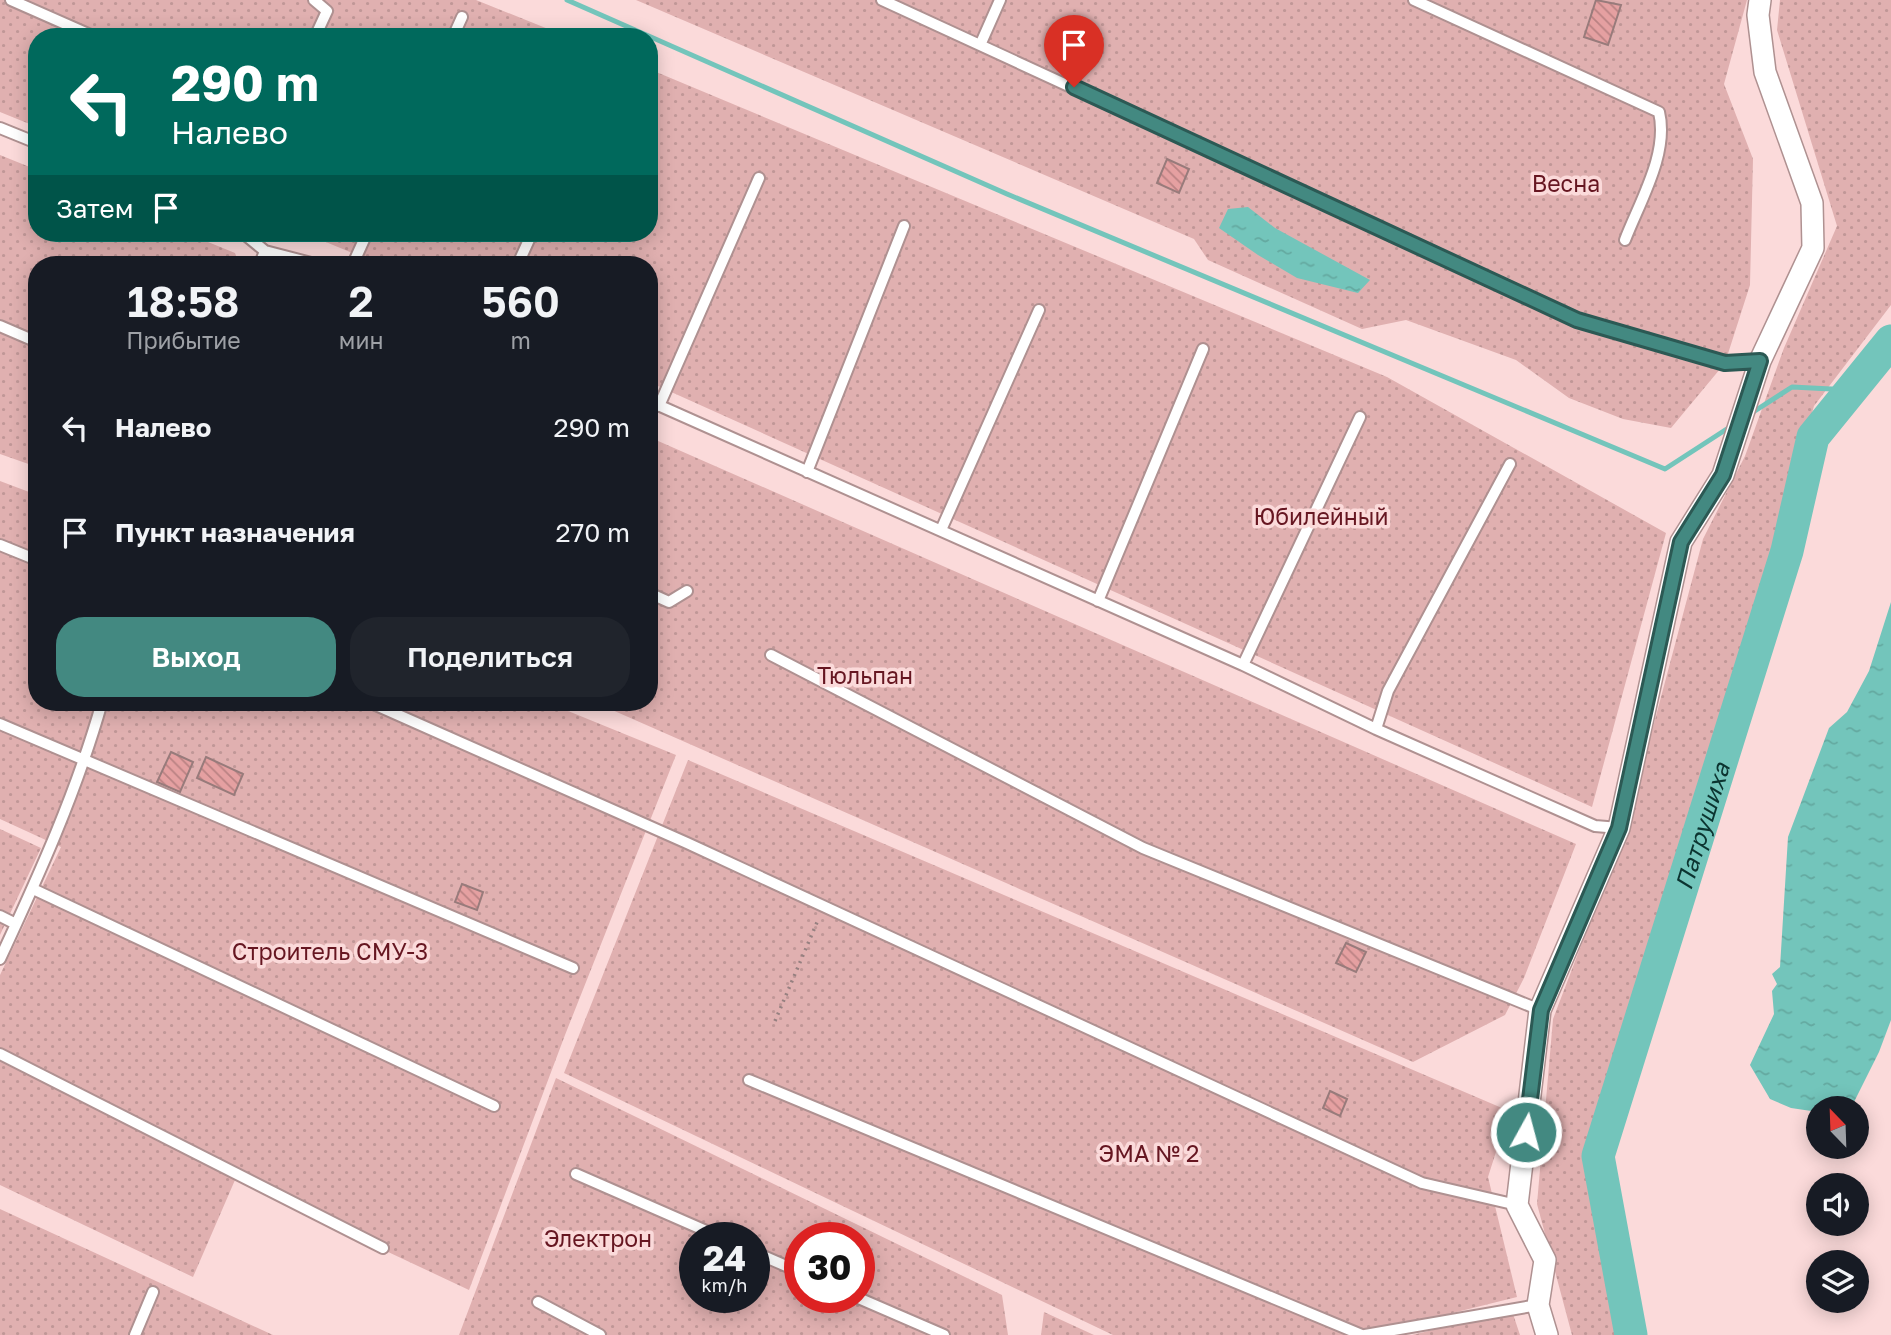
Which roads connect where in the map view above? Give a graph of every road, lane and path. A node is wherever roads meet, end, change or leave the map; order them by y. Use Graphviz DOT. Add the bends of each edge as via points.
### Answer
graph roads {
  1 [pos="11,0"];
  2 [pos="314,0"];
  3 [pos="882,0"];
  4 [pos="1000,0"];
  5 [pos="1414,0"];
  6 [pos="1760,0"];
  7 [pos="462,17"];
  8 [pos="75,28"];
  9 [pos="319,28"];
  10 [pos="457,28"];
  11 [pos="981,43"];
  12 [pos="0,128"];
  13 [pos="28,139"];
  14 [pos="760,178"];
  15 [pos="904,226"];
  16 [pos="1625,240"];
  17 [pos="254,242"];
  18 [pos="265,251"];
  19 [pos="263,256"];
  20 [pos="284,256"];
  21 [pos="1039,310"];
  22 [pos="0,326"];
  23 [pos="28,338"];
  24 [pos="1203,349"];
  25 [pos="1760,361"];
  26 [pos="658,395"];
  27 [pos="658,406"];
  28 [pos="1360,417"];
  29 [pos="1510,464"];
  30 [pos="807,472"];
  31 [pos="941,530"];
  32 [pos="0,545"];
  33 [pos="28,556"];
  34 [pos="687,590"];
  35 [pos="658,597"];
  36 [pos="1098,601"];
  37 [pos="771,655"];
  38 [pos="1243,665"];
  39 [pos="99,711"];
  40 [pos="389,711"];
  41 [pos="0,724"];
  42 [pos="1376,729"];
  43 [pos="85,760"];
  44 [pos="1619,828"];
  45 [pos="33,888"];
  46 [pos="823,908"];
  47 [pos="0,916"];
  48 [pos="16,924"];
  49 [pos="0,959"];
  50 [pos="573,968"];
  51 [pos="1541,1010"];
  52 [pos="775,1021"];
  53 [pos="0,1054"];
  54 [pos="749,1080"];
  55 [pos="494,1106"];
  56 [pos="576,1174"];
  57 [pos="1517,1205"];
  58 [pos="686,1222"];
  59 [pos="383,1248"];
  60 [pos="153,1292"];
  61 [pos="538,1302"];
  62 [pos="875,1305"];
  63 [pos="1538,1305"];
  64 [pos="135,1335"];
  65 [pos="600,1335"];
  66 [pos="944,1335"];
  67 [pos="1364,1335"];
  68 [pos="1546,1335"];
  1 -- 8 [label="lane"];
  2 -- 9 [label="lane" via="327,10"];
  3 -- 11 [label="lane"];
  4 -- 11 [label="lane"];
  5 -- 16 [label="lane" via="1659,112 1663,129 1658,156"];
  6 -- 25 [label="street" via="1765,72 1812,203 1813,248"];
  7 -- 10 [label="lane"];
  11 -- 25 [label="lane" via="1577,320 1725,363"];
  12 -- 13 [label="lane"];
  14 -- 26 [label="lane"];
  15 -- 30 [label="lane"];
  17 -- 18 [label="lane"];
  18 -- 19 [label="lane"];
  18 -- 20 [label="lane"];
  21 -- 31 [label="lane"];
  22 -- 23 [label="lane"];
  24 -- 36 [label="lane"];
  25 -- 44 [label="street" via="1723,475 1681,542"];
  27 -- 30 [label="lane"];
  28 -- 38 [label="lane"];
  29 -- 42 [label="lane" via="1388,691"];
  30 -- 31 [label="lane"];
  31 -- 36 [label="lane"];
  32 -- 33 [label="lane"];
  34 -- 35 [label="lane" via="669,601"];
  36 -- 38 [label="lane"];
  37 -- 51 [label="lane" via="1143,848"];
  38 -- 42 [label="lane"];
  39 -- 43 [label="lane"];
  40 -- 46 [label="lane"];
  41 -- 43 [label="lane"];
  42 -- 44 [label="lane" via="1595,825"];
  43 -- 45 [label="lane"];
  43 -- 50 [label="lane"];
  44 -- 51 [label="street"];
  45 -- 48 [label="lane"];
  45 -- 55 [label="lane"];
  46 -- 52 [label="path"];
  46 -- 57 [label="lane" via="1422,1183"];
  47 -- 48 [label="lane"];
  48 -- 49 [label="lane"];
  51 -- 57 [label="street"];
  53 -- 59 [label="lane"];
  54 -- 67 [label="lane"];
  56 -- 58 [label="lane"];
  57 -- 63 [label="street" via="1545,1260"];
  60 -- 64 [label="lane"];
  61 -- 65 [label="lane"];
  62 -- 66 [label="lane"];
  63 -- 67 [label="lane"];
  63 -- 68 [label="street"];
}
